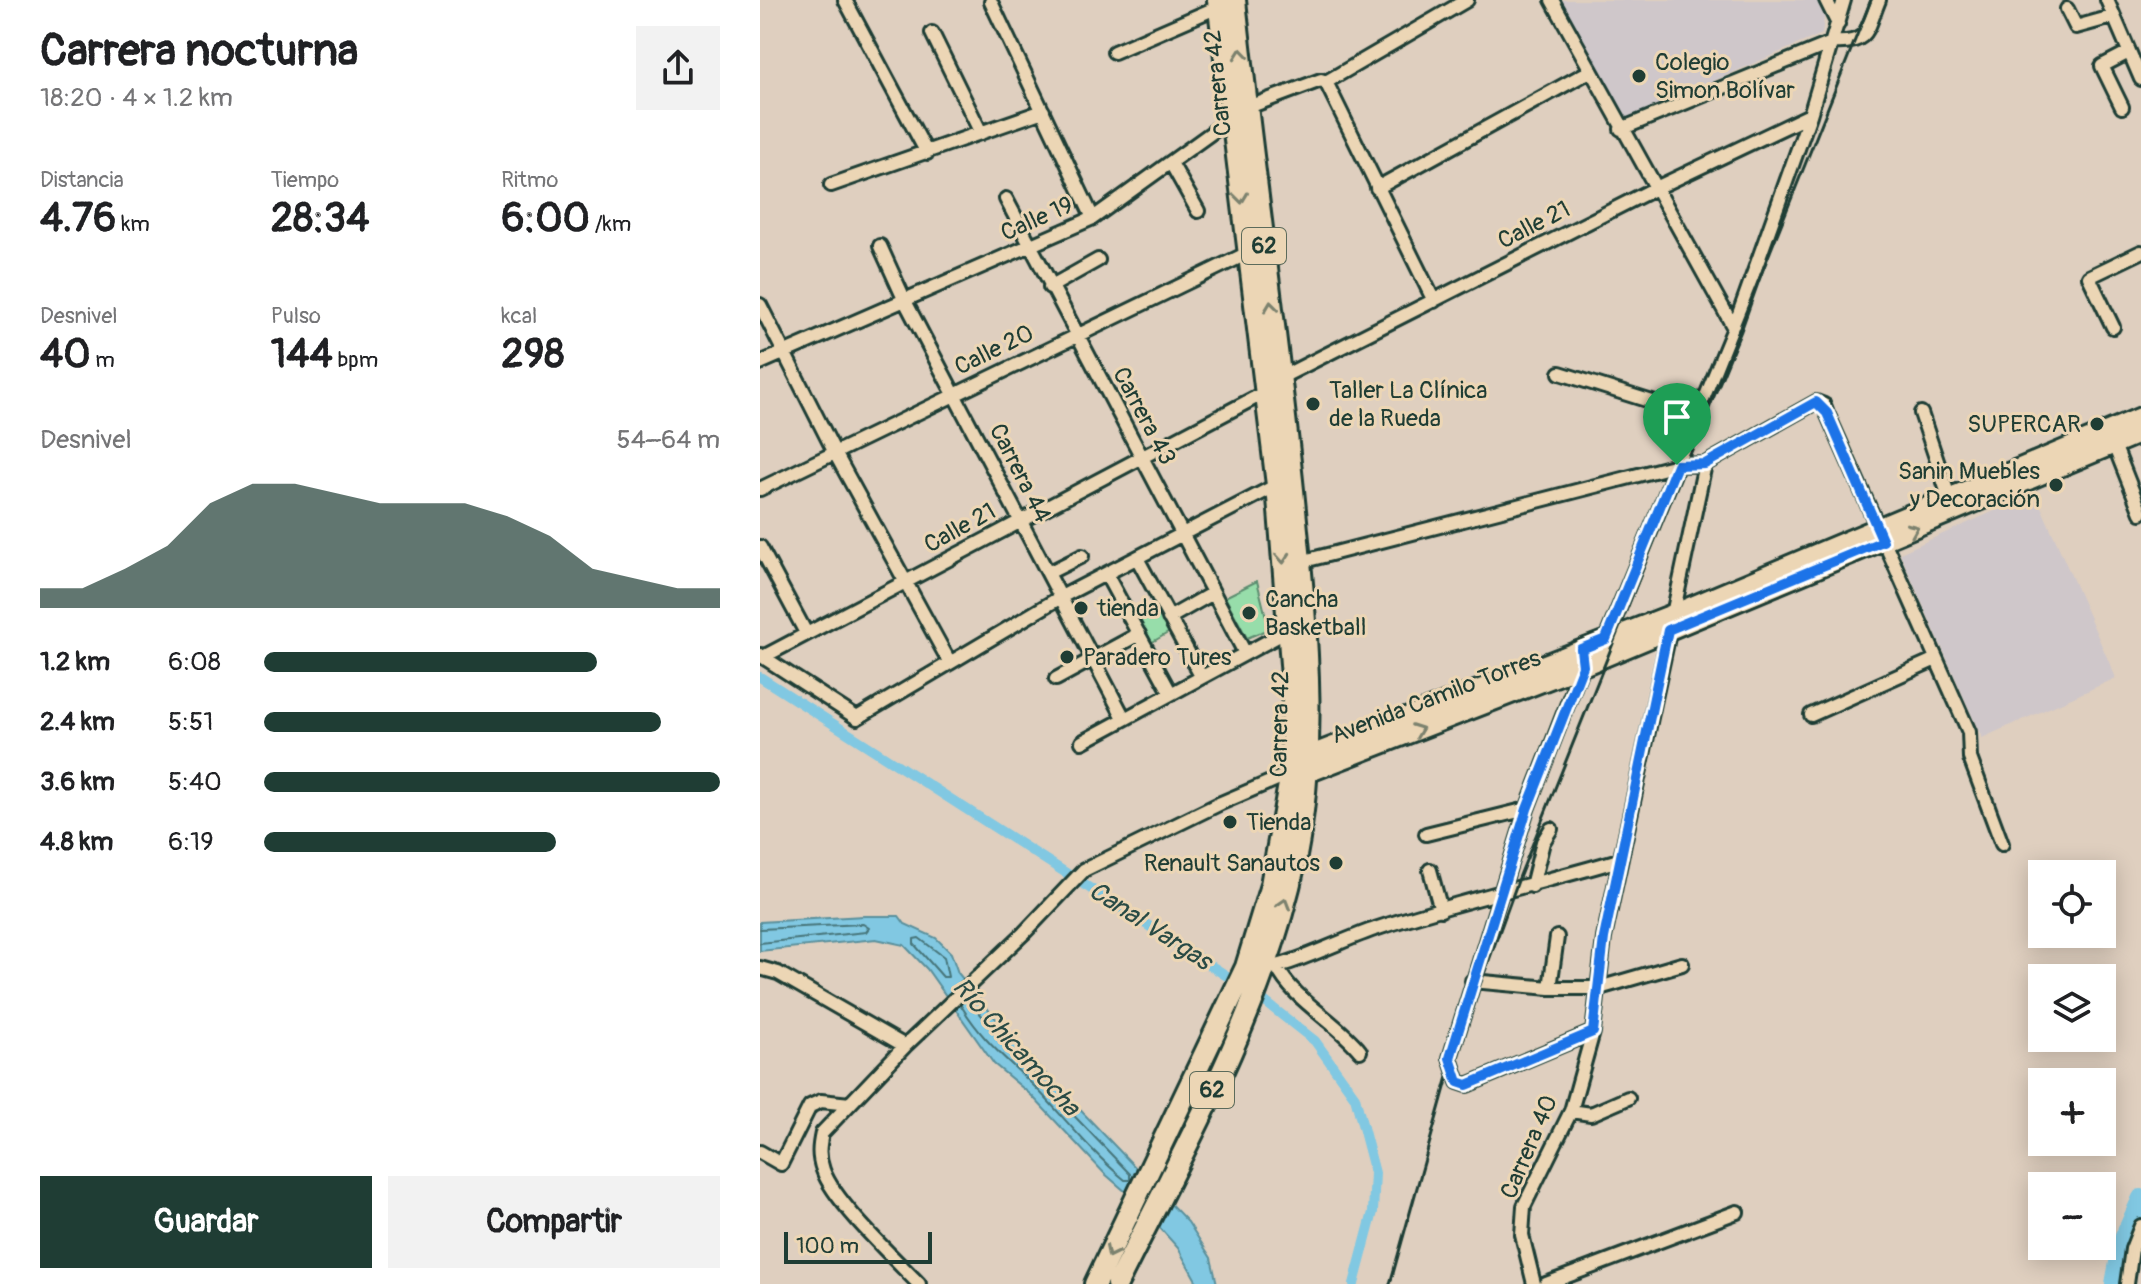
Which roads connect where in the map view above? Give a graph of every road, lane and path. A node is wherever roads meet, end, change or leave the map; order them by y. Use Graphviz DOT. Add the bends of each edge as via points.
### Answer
graph roads {
  1 [pos="845,0"];
  2 [pos="1467,0"];
  3 [pos="1552,0"];
  4 [pos="1826,0"];
  5 [pos="1844,0"];
  6 [pos="1879,0"];
  7 [pos="2107,0"];
  8 [pos="991,2"];
  9 [pos="1229,2"];
  10 [pos="2067,9"];
  11 [pos="2112,17"];
  12 [pos="1838,24"];
  13 [pos="932,33"];
  14 [pos="1834,42"];
  15 [pos="1114,52"];
  16 [pos="2127,53"];
  17 [pos="1590,71"];
  18 [pos="2141,79"];
  19 [pos="1319,82"];
  20 [pos="2122,107"];
  21 [pos="1043,111"];
  22 [pos="1239,114"];
  23 [pos="1810,115"];
  24 [pos="1621,129"];
  25 [pos="981,133"];
  26 [pos="927,153"];
  27 [pos="1171,163"];
  28 [pos="831,185"];
  29 [pos="1377,188"];
  30 [pos="1654,189"];
  31 [pos="1006,199"];
  32 [pos="1198,211"];
  33 [pos="1093,218"];
  34 [pos="880,246"];
  35 [pos="1028,247"];
  36 [pos="2141,252"];
  37 [pos="1248,253"];
  38 [pos="1098,260"];
  39 [pos="1050,287"];
  40 [pos="905,301"];
  41 [pos="1434,301"];
  42 [pos="760,305"];
  43 [pos="2113,327"];
  44 [pos="1734,328"];
  45 [pos="1076,335"];
  46 [pos="784,353"];
  47 [pos="760,363"];
  48 [pos="1560,373"];
  49 [pos="1280,378"];
  50 [pos="1264,393"];
  51 [pos="955,394"];
  52 [pos="1921,413"];
  53 [pos="1697,416"];
  54 [pos="2141,417"];
  55 [pos="2141,433"];
  56 [pos="2111,438"];
  57 [pos="835,453"];
  58 [pos="1140,456"];
  59 [pos="1705,464"];
  60 [pos="1677,465"];
  61 [pos="1277,485"];
  62 [pos="760,489"];
  63 [pos="1949,497"];
  64 [pos="2141,513"];
  65 [pos="1019,520"];
  66 [pos="1880,534"];
  67 [pos="1182,535"];
  68 [pos="760,547"];
  69 [pos="1082,556"];
  70 [pos="1137,558"];
  71 [pos="1300,562"];
  72 [pos="1048,573"];
  73 [pos="1106,574"];
  74 [pos="904,584"];
  75 [pos="1213,593"];
  76 [pos="1061,597"];
  77 [pos="1169,618"];
  78 [pos="1670,622"];
  79 [pos="1289,630"];
  80 [pos="806,633"];
  81 [pos="1139,634"];
  82 [pos="1606,639"];
  83 [pos="1245,653"];
  84 [pos="761,656"];
  85 [pos="1582,657"];
  86 [pos="1092,659"];
  87 [pos="1936,659"];
  88 [pos="950,663"];
  89 [pos="1201,676"];
  90 [pos="1056,679"];
  91 [pos="1170,692"];
  92 [pos="1811,715"];
  93 [pos="1124,718"];
  94 [pos="1082,742"];
  95 [pos="1301,768"];
  96 [pos="1527,809"];
  97 [pos="1551,829"];
  98 [pos="1426,834"];
  99 [pos="2002,844"];
  100 [pos="1619,860"];
  101 [pos="1430,870"];
  102 [pos="1532,886"];
  103 [pos="1499,896"];
  104 [pos="1441,910"];
  105 [pos="1557,937"];
  106 [pos="1682,964"];
  107 [pos="760,968"];
  108 [pos="1262,970"];
  109 [pos="1472,981"];
  110 [pos="1550,988"];
  111 [pos="1599,988"];
  112 [pos="1244,998"];
  113 [pos="1593,1032"];
  114 [pos="905,1046"];
  115 [pos="1360,1051"];
  116 [pos="1628,1098"];
  117 [pos="850,1104"];
  118 [pos="1571,1111"];
  119 [pos="760,1152"];
  120 [pos="1737,1212"];
  121 [pos="1136,1224"];
  122 [pos="2141,1226"];
  123 [pos="919,1284"];
  124 [pos="1095,1284"];
  125 [pos="1117,1284"];
  126 [pos="1534,1284"];
  127 [pos="1546,1284"];
  128 [pos="2127,1284"];
  1 -- 26 [label="street"];
  2 -- 19 [label="street, Calle 19"];
  3 -- 17 [label="street"];
  4 -- 12 [label="street"];
  5 -- 12 [label="street"];
  6 -- 14 [label="street" via="1863,37 1854,43"];
  7 -- 11 [label="street"];
  8 -- 21 [label="street"];
  9 -- 15 [label="street"];
  9 -- 22 [label="highway, Carrera 42 / 62"];
  10 -- 11 [label="street" via="2076,27"];
  11 -- 16 [label="street"];
  12 -- 14 [label="street"];
  13 -- 25 [label="street"];
  14 -- 23 [label="street"];
  14 -- 24 [label="street"];
  16 -- 18 [label="street"];
  16 -- 20 [label="street" via="2102,66"];
  17 -- 24 [label="street"];
  17 -- 29 [label="street"];
  19 -- 22 [label="street, Calle 19"];
  19 -- 29 [label="street"];
  21 -- 25 [label="street"];
  21 -- 33 [label="street"];
  22 -- 27 [label="street, Calle 19"];
  22 -- 37 [label="highway, Carrera 42 / 62, one-way"];
  49 -- 22 [label="highway, Carrera 42 / 62, one-way"];
  23 -- 30 [label="street, Calle 21"];
  23 -- 44 [label="street"];
  24 -- 30 [label="street"];
  25 -- 26 [label="street"];
  26 -- 28 [label="street"];
  27 -- 32 [label="street"];
  27 -- 33 [label="street, Calle 19"];
  29 -- 41 [label="street"];
  30 -- 41 [label="street, Calle 21"];
  30 -- 44 [label="street"];
  31 -- 35 [label="street, Carrera 43"];
  33 -- 35 [label="street, Calle 19"];
  34 -- 40 [label="street, Carrera 44"];
  35 -- 39 [label="street, Carrera 43"];
  35 -- 40 [label="street, Calle 19"];
  36 -- 43 [label="street" via="2092,275 2090,282"];
  37 -- 45 [label="street, Calle 20"];
  37 -- 50 [label="highway, Carrera 42 / 62"];
  38 -- 39 [label="street"];
  39 -- 45 [label="street, Carrera 43"];
  40 -- 46 [label="street, Calle 19"];
  40 -- 51 [label="street, Carrera 44"];
  41 -- 49 [label="street, Calle 21"];
  42 -- 46 [label="street"];
  44 -- 53 [label="street"];
  45 -- 51 [label="street, Calle 20"];
  45 -- 58 [label="street, Carrera 43"];
  46 -- 47 [label="street, Calle 19"];
  46 -- 57 [label="street"];
  48 -- 53 [label="street"];
  49 -- 71 [label="highway, Carrera 42 / 62"];
  50 -- 58 [label="street, Calle 21"];
  50 -- 61 [label="highway, Carrera 42 / 62"];
  51 -- 57 [label="street, Calle 20"];
  51 -- 65 [label="street, Carrera 44"];
  52 -- 63 [label="street"];
  53 -- 60 [label="street"];
  54 -- 56 [label="main road, Avenida Camilo Torres"];
  55 -- 56 [label="main road, Avenida Camilo Torres"];
  56 -- 63 [label="main road, Avenida Camilo Torres"];
  56 -- 64 [label="street"];
  66 -- 56 [label="main road, Avenida Camilo Torres, one-way"];
  57 -- 62 [label="street, Calle 20"];
  57 -- 74 [label="street"];
  58 -- 65 [label="street, Calle 21"];
  58 -- 67 [label="street, Carrera 43"];
  59 -- 60 [label="street"];
  59 -- 66 [label="street" via="1803,408 1816,402 1824,405"];
  59 -- 78 [label="street, Carrera 40"];
  60 -- 71 [label="street"];
  60 -- 82 [label="street"];
  61 -- 67 [label="street"];
  61 -- 79 [label="highway, Carrera 42 / 62, one-way"];
  63 -- 66 [label="main road, Avenida Camilo Torres"];
  65 -- 72 [label="street, Carrera 44"];
  65 -- 74 [label="street, Calle 21"];
  66 -- 78 [label="main road, Avenida Camilo Torres"];
  66 -- 87 [label="street"];
  67 -- 70 [label="street"];
  67 -- 75 [label="street, Carrera 43"];
  68 -- 80 [label="street"];
  69 -- 72 [label="street"];
  70 -- 73 [label="street"];
  70 -- 77 [label="street"];
  71 -- 95 [label="highway, Carrera 42 / 62" via="1308,676"];
  72 -- 76 [label="street, Carrera 44"];
  73 -- 76 [label="street"];
  73 -- 81 [label="street"];
  74 -- 80 [label="street, Calle 21"];
  74 -- 88 [label="street"];
  75 -- 77 [label="street"];
  75 -- 83 [label="street, Carrera 43"];
  76 -- 86 [label="street, Carrera 44"];
  76 -- 88 [label="street"];
  77 -- 89 [label="street"];
  78 -- 82 [label="main road, Avenida Camilo Torres"];
  78 -- 85 [label="main road, Avenida Camilo Torres"];
  78 -- 100 [label="street, Carrera 40"];
  79 -- 83 [label="street"];
  79 -- 95 [label="highway, Carrera 42 / 62"];
  80 -- 84 [label="street, Calle 21"];
  81 -- 86 [label="street"];
  81 -- 91 [label="street"];
  82 -- 85 [label="main road, Avenida Camilo Torres"];
  83 -- 89 [label="street"];
  84 -- 88 [label="street" via="857,718"];
  85 -- 95 [label="main road, Avenida Camilo Torres"];
  85 -- 96 [label="street"];
  86 -- 90 [label="street"];
  86 -- 93 [label="street, Carrera 44"];
  87 -- 92 [label="street"];
  87 -- 99 [label="street" via="1969,732 1970,758"];
  89 -- 91 [label="street"];
  91 -- 93 [label="street"];
  93 -- 94 [label="street"];
  95 -- 108 [label="highway, Carrera 42 / 62" via="1271,885"];
  95 -- 114 [label="street" via="1084,870"];
  96 -- 98 [label="street"];
  96 -- 103 [label="street"];
  97 -- 102 [label="street"];
  100 -- 102 [label="street"];
  100 -- 111 [label="street, Carrera 40"];
  101 -- 104 [label="street"];
  102 -- 103 [label="street"];
  103 -- 104 [label="street"];
  103 -- 109 [label="street"];
  104 -- 108 [label="street"];
  105 -- 110 [label="street"];
  106 -- 111 [label="street"];
  107 -- 114 [label="street" via="778,973"];
  108 -- 112 [label="highway, Carrera 42 / 62"];
  108 -- 115 [label="street" via="1289,985"];
  109 -- 110 [label="street"];
  109 -- 113 [label="street" via="1450,1058 1458,1082 1467,1085"];
  110 -- 111 [label="street"];
  111 -- 113 [label="street, Carrera 40"];
  112 -- 121 [label="highway, Carrera 42 / 62" via="1155,1162"];
  112 -- 121 [label="highway, Carrera 42 / 62" via="1170,1176"];
  113 -- 118 [label="street, Carrera 40"];
  114 -- 117 [label="street"];
  116 -- 118 [label="street" via="1591,1114"];
  117 -- 119 [label="street" via="821,1101 810,1106 781,1164"];
  117 -- 123 [label="street" via="822,1133 818,1151 823,1172"];
  118 -- 126 [label="street, Carrera 40" via="1524,1206 1522,1235"];
  120 -- 127 [label="street"];
  121 -- 124 [label="highway, 62, one-way"];
  121 -- 125 [label="highway, 62"];
  122 -- 128 [label="street"];
}
